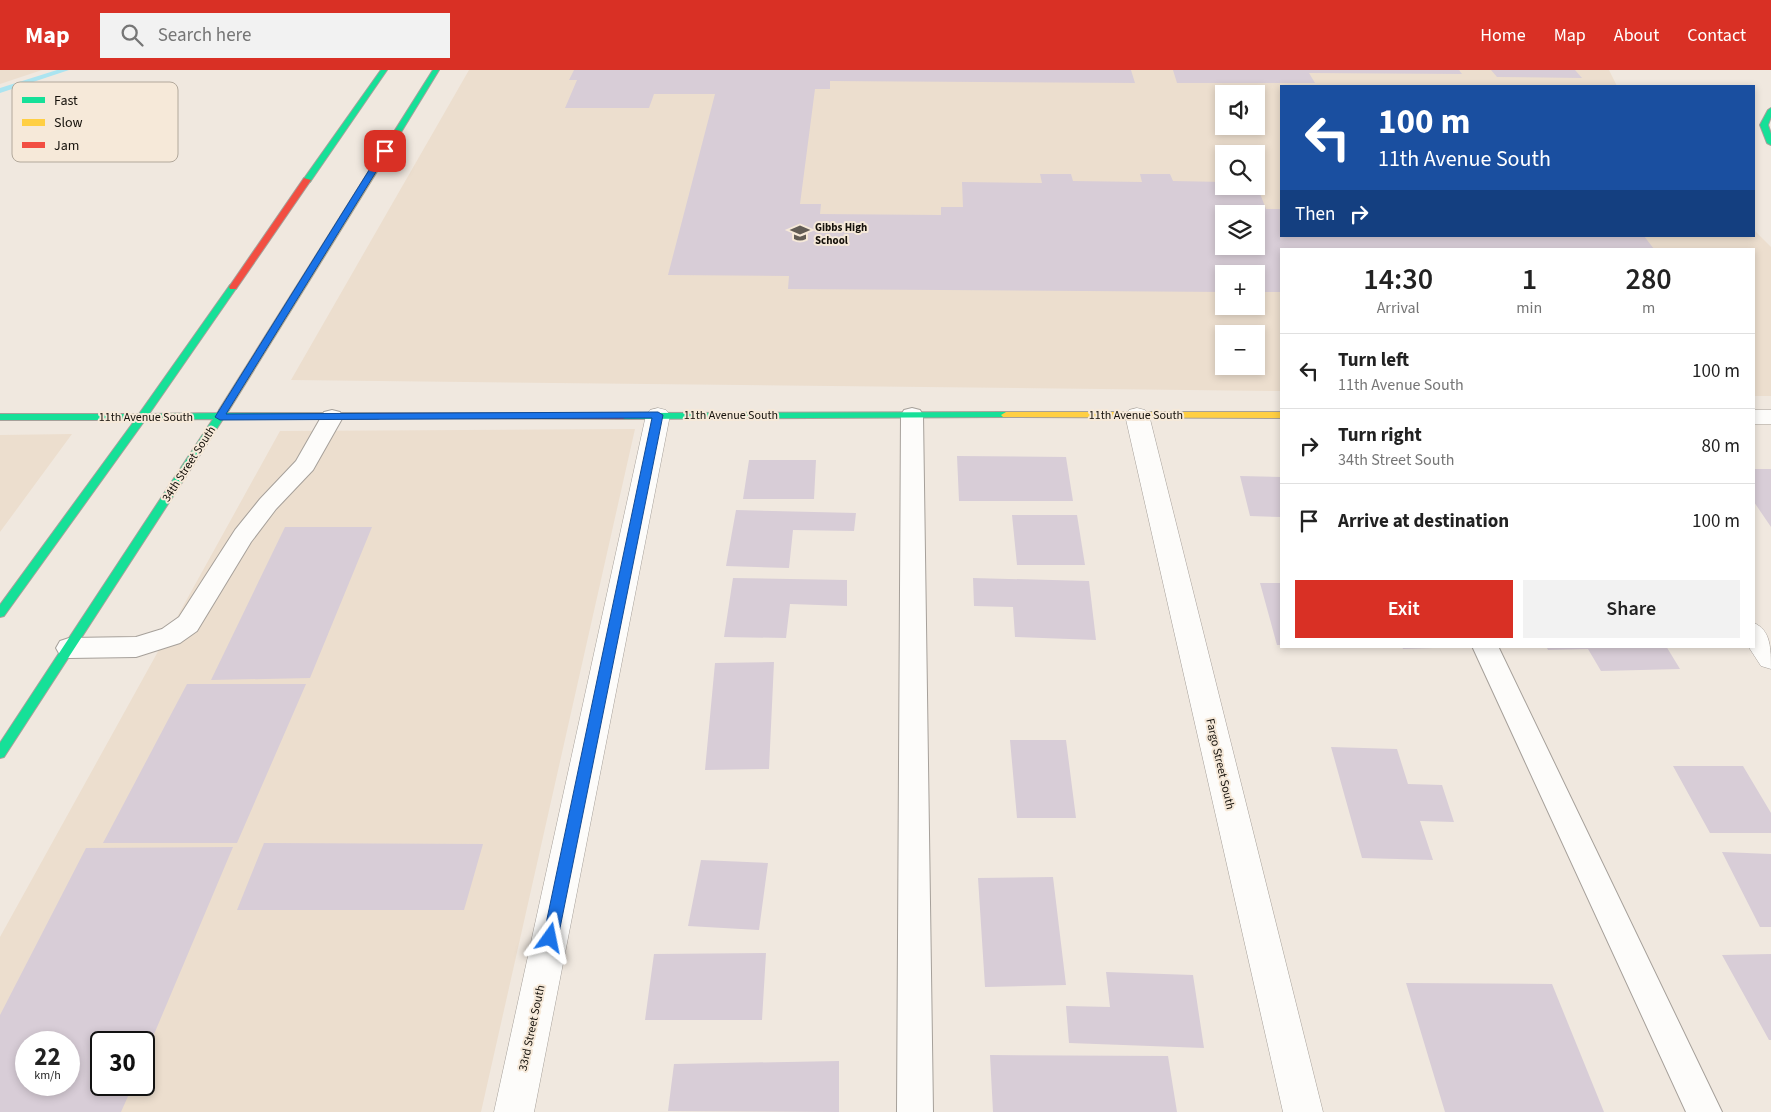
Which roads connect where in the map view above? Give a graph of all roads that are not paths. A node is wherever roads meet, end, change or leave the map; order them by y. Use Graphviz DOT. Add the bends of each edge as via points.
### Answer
graph roads {
  1 [pos="384,70"];
  2 [pos="436,70"];
  3 [pos="1771,110"];
  4 [pos="1771,143"];
  5 [pos="658,415"];
  6 [pos="912,415"];
  7 [pos="1137,415"];
  8 [pos="1280,415"];
  9 [pos="1755,416"];
  10 [pos="142,417"];
  11 [pos="220,417"];
  12 [pos="332,417"];
  13 [pos="1771,417"];
  14 [pos="0,418"];
  15 [pos="0,613"];
  16 [pos="1755,634"];
  17 [pos="69,648"];
  18 [pos="1486,648"];
  19 [pos="1771,658"];
  20 [pos="0,753"];
  21 [pos="514,1112"];
  22 [pos="915,1112"];
  23 [pos="1303,1112"];
  24 [pos="1704,1112"];
  1 -- 10 [label="main road"];
  2 -- 11 [label="main road, 34th Street South"];
  3 -- 4 [label="main road" via="1764,125"];
  5 -- 6 [label="main road, 11th Avenue South"];
  5 -- 12 [label="main road, 11th Avenue South"];
  5 -- 21 [label="street, 33rd Street South"];
  6 -- 7 [label="main road, 11th Avenue South"];
  6 -- 22 [label="lane"];
  7 -- 8 [label="main road, 11th Avenue South"];
  7 -- 23 [label="street, Fargo Street South"];
  9 -- 13 [label="street"];
  10 -- 11 [label="main road, 11th Avenue South"];
  10 -- 14 [label="main road, 11th Avenue South"];
  10 -- 15 [label="main road"];
  11 -- 12 [label="main road, 11th Avenue South"];
  11 -- 17 [label="main road, 34th Street South"];
  12 -- 17 [label="lane" via="305,465 243,536 188,624 171,636 136,646"];
  16 -- 19 [label="street"];
  17 -- 20 [label="main road, 34th Street South"];
  18 -- 24 [label="lane"];
}
